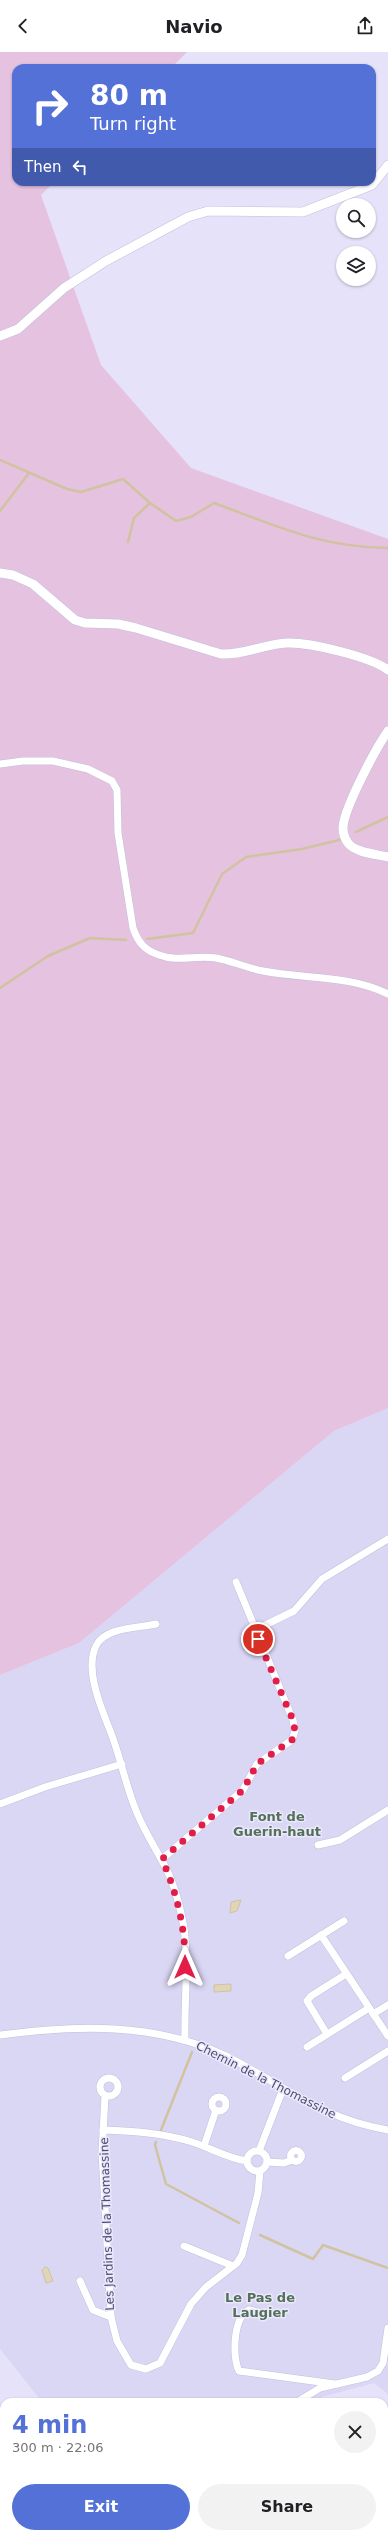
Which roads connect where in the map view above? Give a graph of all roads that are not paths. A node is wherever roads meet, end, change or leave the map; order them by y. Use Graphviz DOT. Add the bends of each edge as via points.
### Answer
graph roads {
  1 [pos="388,165"];
  2 [pos="376,180"];
  3 [pos="369,186"];
  4 [pos="0,336"];
  5 [pos="0,573"];
  6 [pos="388,670"];
  7 [pos="388,731"];
  8 [pos="0,764"];
  9 [pos="388,857"];
  10 [pos="388,994"];
  11 [pos="388,1540"];
  12 [pos="236,1582"];
  13 [pos="156,1624"];
  14 [pos="255,1630"];
  15 [pos="122,1764"];
  16 [pos="0,1804"];
  17 [pos="388,1810"];
  18 [pos="318,1845"];
  19 [pos="162,1859"];
  20 [pos="344,1921"];
  21 [pos="321,1935"];
  22 [pos="288,1956"];
  23 [pos="346,1974"];
  24 [pos="388,2005"];
  25 [pos="371,2011"];
  26 [pos="327,2034"];
  27 [pos="0,2035"];
  28 [pos="388,2036"];
  29 [pos="185,2040"];
  30 [pos="307,2047"];
  31 [pos="388,2051"];
  32 [pos="346,2078"];
  33 [pos="283,2089"];
  34 [pos="105,2096"];
  35 [pos="216,2110"];
  36 [pos="103,2130"];
  37 [pos="388,2130"];
  38 [pos="204,2146"];
  39 [pos="259,2151"];
  40 [pos="292,2160"];
  41 [pos="247,2161"];
  42 [pos="267,2162"];
  43 [pos="260,2171"];
  44 [pos="184,2246"];
  45 [pos="233,2266"];
  46 [pos="80,2281"];
  47 [pos="267,2314"];
  48 [pos="111,2317"];
  49 [pos="388,2328"];
  50 [pos="335,2384"];
  51 [pos="304,2398"];
  1 -- 2 [label="street"];
  3 -- 4 [label="street" via="303,212 208,211 188,217 106,261 64,288 18,329"];
  5 -- 6 [label="street" via="13,575 33,584 75,620 85,623 130,626 221,654 288,643 305,644 355,656"];
  7 -- 9 [label="street" via="348,809 343,829 352,847"];
  8 -- 10 [label="street" via="54,761 104,774 112,781 116,790 118,833 133,928 137,940 144,948 159,956 177,959 216,958 263,971 366,986"];
  11 -- 14 [label="street" via="322,1579 294,1611"];
  12 -- 14 [label="street"];
  13 -- 15 [label="street" via="109,1633 95,1646 93,1673 96,1696"];
  14 -- 19 [label="street" via="293,1720 294,1738 257,1764 243,1790"];
  15 -- 16 [label="street"];
  15 -- 19 [label="street" via="136,1812"];
  17 -- 18 [label="street" via="340,1840"];
  19 -- 29 [label="street" via="184,1928"];
  20 -- 21 [label="street"];
  21 -- 22 [label="street"];
  21 -- 23 [label="street"];
  23 -- 25 [label="street"];
  23 -- 26 [label="street" via="307,2001"];
  24 -- 25 [label="street"];
  25 -- 26 [label="street"];
  25 -- 28 [label="street"];
  26 -- 30 [label="street"];
  27 -- 29 [label="street, Chemin de la Thomassine" via="78,2027 120,2029"];
  29 -- 33 [label="street, Chemin de la Thomassine" via="227,2057"];
  31 -- 32 [label="street"];
  33 -- 37 [label="street, Chemin de la Thomassine" via="331,2115"];
  33 -- 39 [label="street"];
  34 -- 36 [label="street, Les Jardins de la Thomassine"];
  35 -- 38 [label="street"];
  36 -- 38 [label="street, Les Jardins de la Thomassine" via="163,2135"];
  36 -- 48 [label="street, Les Jardins de la Thomassine" via="102,2172"];
  38 -- 41 [label="street, Les Jardins de la Thomassine" via="228,2157"];
  39 -- 41 [label="street" via="250,2153"];
  39 -- 42 [label="street" via="266,2156"];
  40 -- 42 [label="street" via="284,2163"];
  41 -- 43 [label="street, Les Jardins de la Thomassine" via="251,2169"];
  42 -- 43 [label="street"];
  43 -- 45 [label="street, Les Jardins de la Thomassine" via="258,2193 242,2255"];
  44 -- 45 [label="street"];
  45 -- 48 [label="street, Les Jardins de la Thomassine" via="206,2287 191,2304 164,2358 156,2366 139,2368 128,2362 116,2341"];
  46 -- 48 [label="street, Les Jardins de la Thomassine" via="92,2310"];
  47 -- 50 [label="street" via="249,2310 244,2313 234,2347 239,2371"];
  49 -- 50 [label="street" via="383,2363 378,2371 367,2377"];
  50 -- 51 [label="street" via="317,2389"];
}
